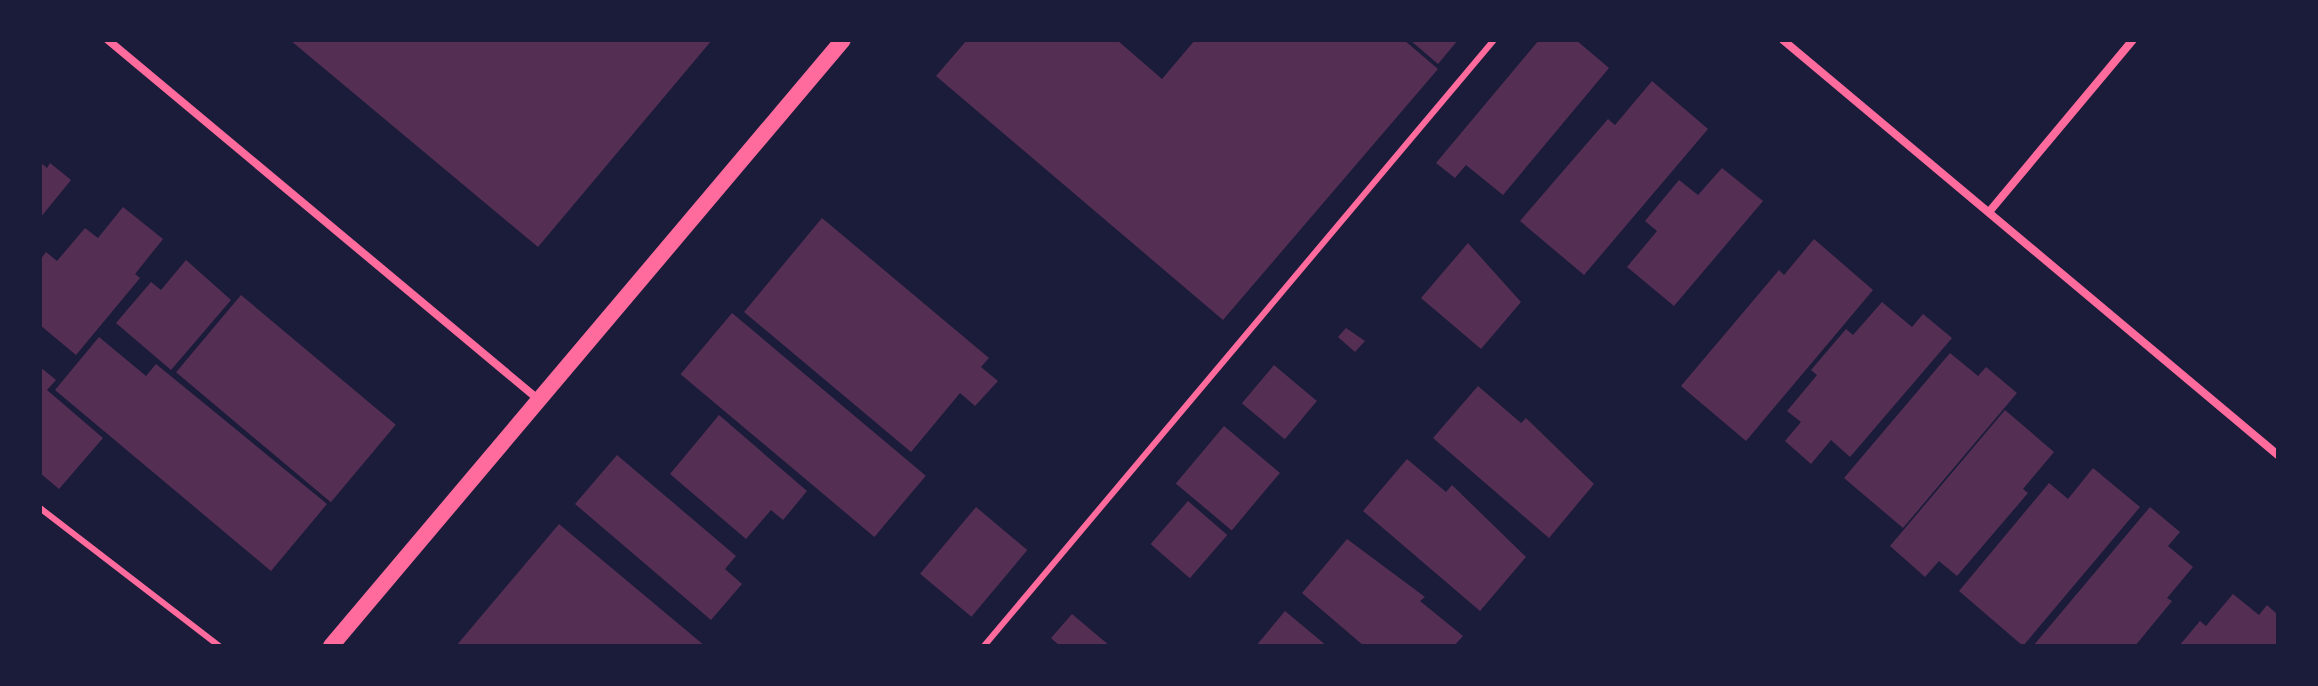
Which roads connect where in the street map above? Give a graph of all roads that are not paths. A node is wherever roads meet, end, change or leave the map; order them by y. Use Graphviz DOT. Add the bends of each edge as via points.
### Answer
graph roads {
  1 [pos="108,40"];
  2 [pos="843,40"];
  3 [pos="1494,40"];
  4 [pos="1783,40"];
  5 [pos="2133,40"];
  6 [pos="1989,212"];
  7 [pos="539,400"];
  8 [pos="2278,455"];
  9 [pos="40,508"];
  10 [pos="219,646"];
  11 [pos="331,646"];
  12 [pos="984,646"];
  1 -- 7 [label="street"];
  2 -- 7 [label="main road"];
  3 -- 12 [label="lane"];
  4 -- 6 [label="street"];
  5 -- 6 [label="street"];
  6 -- 8 [label="street"];
  7 -- 11 [label="main road"];
  9 -- 10 [label="lane"];
}
